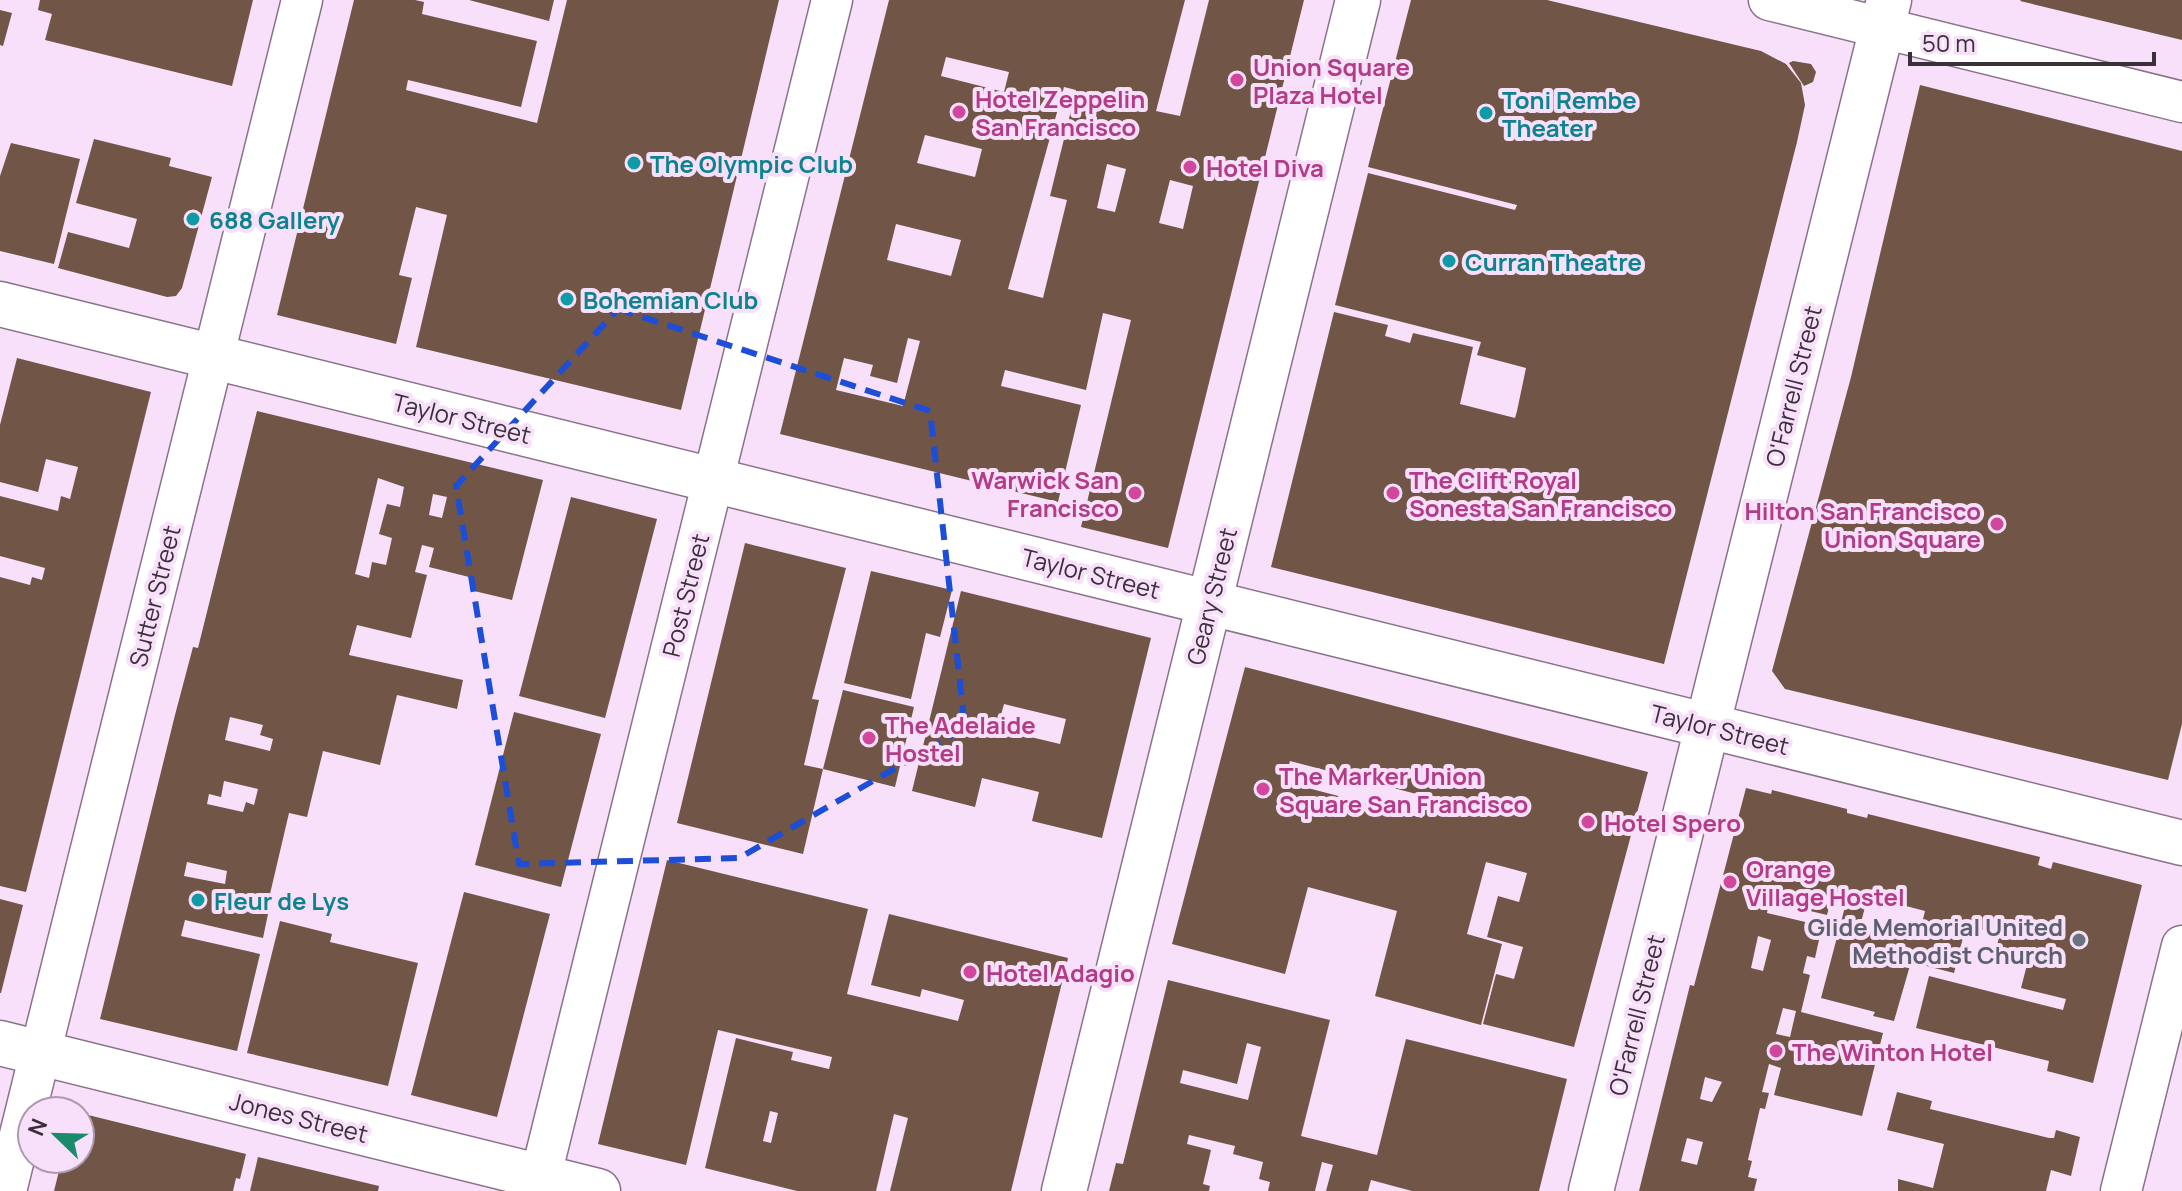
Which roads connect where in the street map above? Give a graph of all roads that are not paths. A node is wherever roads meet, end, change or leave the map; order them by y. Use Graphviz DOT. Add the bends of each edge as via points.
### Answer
graph roads {
  1 [pos="302,0"];
  2 [pos="832,0"];
  3 [pos="1358,0"];
  4 [pos="1769,0"];
  5 [pos="1886,14"];
  6 [pos="2182,102"];
  7 [pos="0,304"];
  8 [pos="213,356"];
  9 [pos="713,480"];
  10 [pos="1209,603"];
  11 [pos="1708,726"];
  12 [pos="2182,843"];
  13 [pos="2182,946"];
  14 [pos="20,1048"];
  15 [pos="539,1184"];
  16 [pos="6,1191"];
  17 [pos="598,1191"];
  18 [pos="1064,1191"];
  19 [pos="1591,1191"];
  20 [pos="2121,1191"];
  1 -- 8 [label="street, Sutter Street"];
  2 -- 9 [label="street, Post Street"];
  3 -- 10 [label="main road, Geary Street"];
  4 -- 5 [label="street"];
  5 -- 6 [label="street"];
  5 -- 11 [label="main road, O'Farrell Street"];
  7 -- 8 [label="main road, Taylor Street"];
  8 -- 9 [label="main road, Taylor Street"];
  8 -- 14 [label="street, Sutter Street"];
  9 -- 10 [label="main road, Taylor Street"];
  9 -- 15 [label="street, Post Street"];
  10 -- 11 [label="main road, Taylor Street"];
  10 -- 18 [label="main road, Geary Street"];
  11 -- 12 [label="main road, Taylor Street"];
  11 -- 19 [label="main road, O'Farrell Street"];
  13 -- 20 [label="street"];
  14 -- 15 [label="main road, Jones Street"];
  14 -- 16 [label="street, Sutter Street"];
  15 -- 17 [label="main road, Jones Street"];
}
